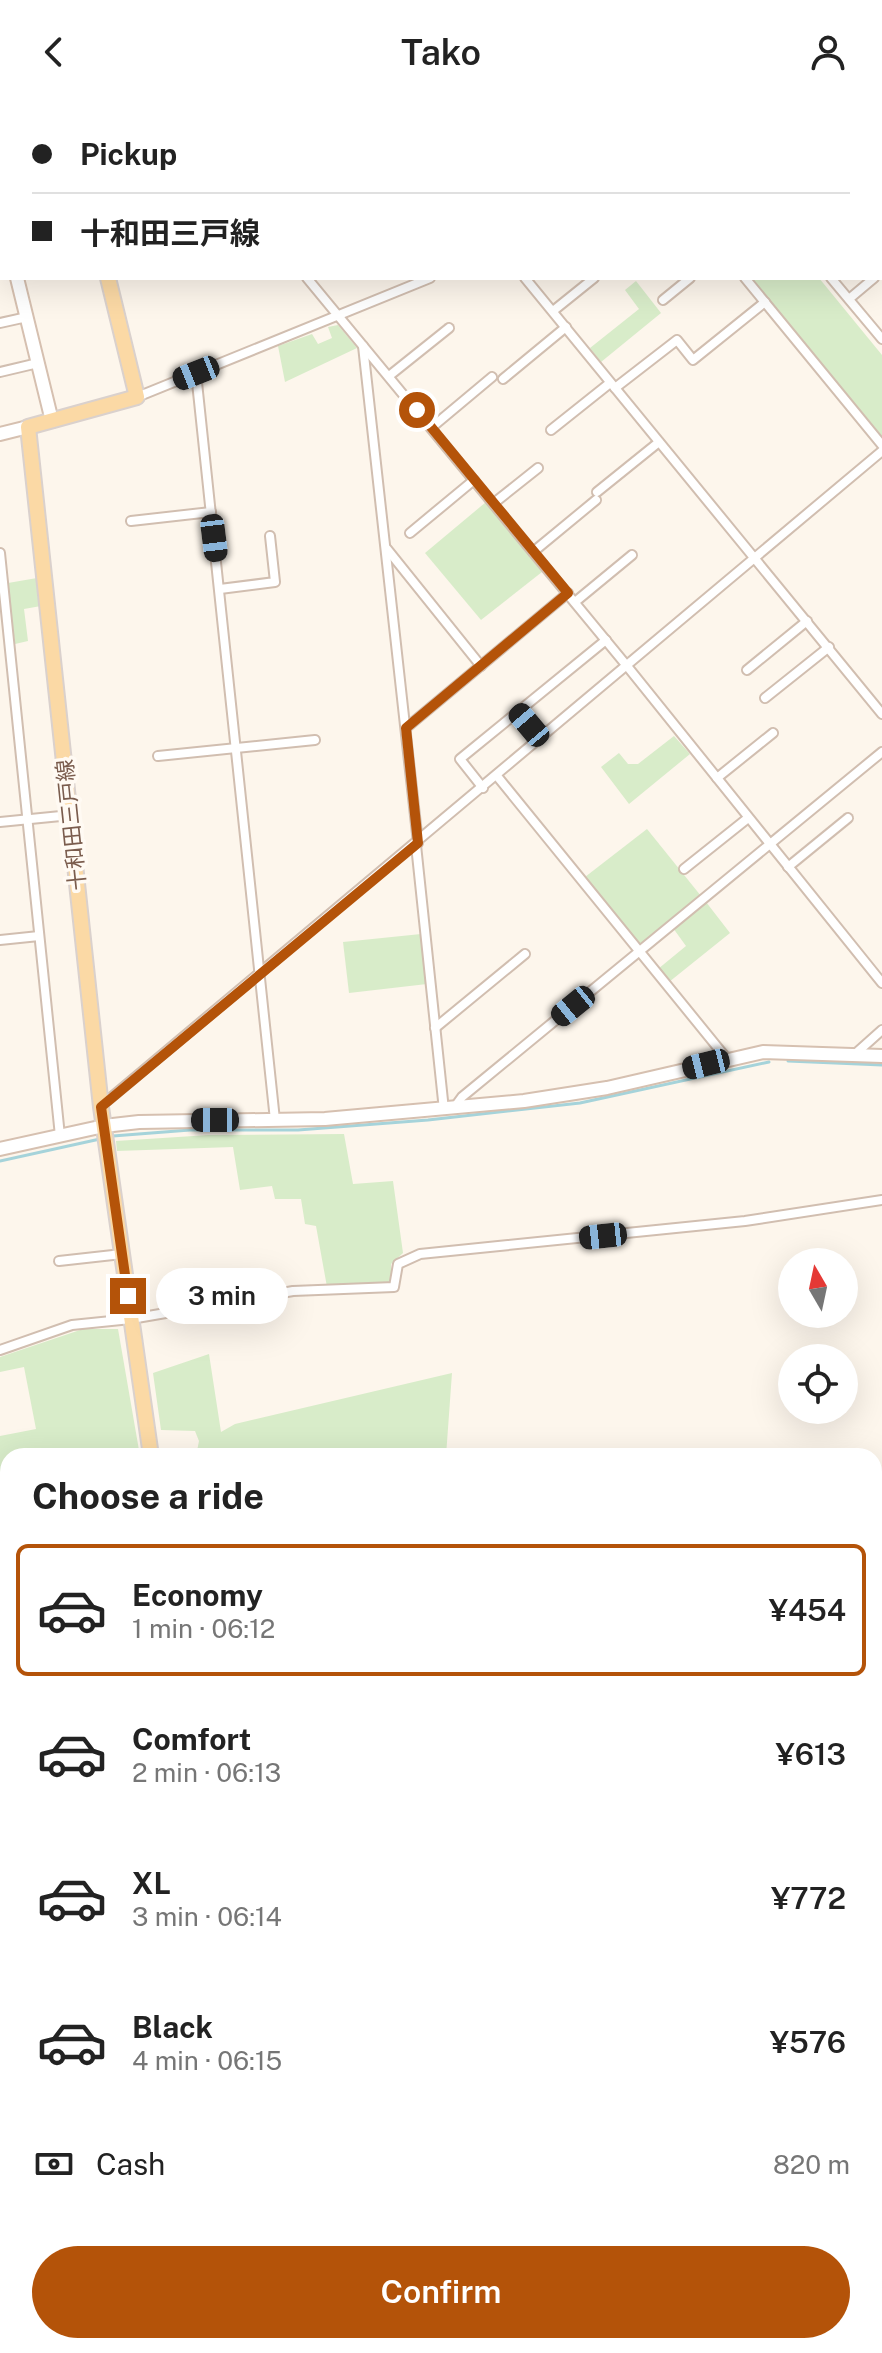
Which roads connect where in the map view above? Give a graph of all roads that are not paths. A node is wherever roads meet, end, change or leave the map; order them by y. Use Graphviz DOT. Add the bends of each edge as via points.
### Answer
graph roads {
  1 [pos="18,280"];
  2 [pos="108,280"];
  3 [pos="309,280"];
  4 [pos="425,280"];
  5 [pos="527,280"];
  6 [pos="592,280"];
  7 [pos="688,280"];
  8 [pos="747,280"];
  9 [pos="833,280"];
  10 [pos="872,280"];
  11 [pos="849,299"];
  12 [pos="663,300"];
  13 [pos="765,302"];
  14 [pos="553,311"];
  15 [pos="339,316"];
  16 [pos="27,317"];
  17 [pos="0,323"];
  18 [pos="566,327"];
  19 [pos="449,328"];
  20 [pos="882,339"];
  21 [pos="363,345"];
  22 [pos="38,363"];
  23 [pos="0,372"];
  24 [pos="196,373"];
  25 [pos="389,376"];
  26 [pos="492,377"];
  27 [pos="503,379"];
  28 [pos="613,385"];
  29 [pos="137,397"];
  30 [pos="52,421"];
  31 [pos="28,427"];
  32 [pos="431,428"];
  33 [pos="551,430"];
  34 [pos="0,434"];
  35 [pos="659,442"];
  36 [pos="882,445"];
  37 [pos="882,451"];
  38 [pos="538,468"];
  39 [pos="474,480"];
  40 [pos="494,503"];
  41 [pos="211,512"];
  42 [pos="131,521"];
  43 [pos="410,533"];
  44 [pos="270,536"];
  45 [pos="386,548"];
  46 [pos="533,552"];
  47 [pos="0,553"];
  48 [pos="632,555"];
  49 [pos="755,557"];
  50 [pos="220,589"];
  51 [pos="568,593"];
  52 [pos="575,602"];
  53 [pos="807,621"];
  54 [pos="606,640"];
  55 [pos="829,647"];
  56 [pos="481,666"];
  57 [pos="627,666"];
  58 [pos="747,670"];
  59 [pos="765,698"];
  60 [pos="518,712"];
  61 [pos="882,714"];
  62 [pos="406,728"];
  63 [pos="773,733"];
  64 [pos="540,738"];
  65 [pos="315,740"];
  66 [pos="235,747"];
  67 [pos="882,752"];
  68 [pos="158,756"];
  69 [pos="497,776"];
  70 [pos="717,778"];
  71 [pos="483,788"];
  72 [pos="71,815"];
  73 [pos="748,818"];
  74 [pos="848,818"];
  75 [pos="27,819"];
  76 [pos="0,822"];
  77 [pos="417,844"];
  78 [pos="769,844"];
  79 [pos="788,867"];
  80 [pos="684,869"];
  81 [pos="39,936"];
  82 [pos="0,940"];
  83 [pos="640,952"];
  84 [pos="525,954"];
  85 [pos="260,976"];
  86 [pos="882,983"];
  87 [pos="435,1028"];
  88 [pos="882,1030"];
  89 [pos="854,1055"];
  90 [pos="882,1056"];
  91 [pos="727,1059"];
  92 [pos="101,1107"];
  93 [pos="449,1109"];
  94 [pos="275,1120"];
  95 [pos="104,1126"];
  96 [pos="60,1136"];
  97 [pos="0,1149"];
  98 [pos="882,1200"];
  99 [pos="122,1254"];
  100 [pos="59,1261"];
  101 [pos="131,1319"];
  102 [pos="0,1350"];
  103 [pos="150,1448"];
  1 -- 16 [label="street"];
  2 -- 29 [label="main road"];
  3 -- 15 [label="street"];
  4 -- 15 [label="street"];
  5 -- 14 [label="street"];
  6 -- 14 [label="street"];
  7 -- 12 [label="street"];
  8 -- 13 [label="street"];
  9 -- 11 [label="street"];
  10 -- 11 [label="street"];
  11 -- 20 [label="street"];
  13 -- 28 [label="street" via="693,360 677,340"];
  13 -- 36 [label="street"];
  14 -- 18 [label="street"];
  15 -- 21 [label="street"];
  15 -- 24 [label="street"];
  16 -- 17 [label="street"];
  16 -- 22 [label="street"];
  18 -- 27 [label="street"];
  18 -- 28 [label="street"];
  19 -- 25 [label="street"];
  21 -- 25 [label="street"];
  21 -- 45 [label="street"];
  22 -- 23 [label="street"];
  22 -- 30 [label="street"];
  24 -- 29 [label="street"];
  24 -- 41 [label="street"];
  25 -- 32 [label="street"];
  26 -- 32 [label="street"];
  28 -- 33 [label="street"];
  28 -- 35 [label="street"];
  29 -- 30 [label="main road"];
  30 -- 31 [label="main road"];
  31 -- 34 [label="street"];
  31 -- 72 [label="main road, 十和田三戸線"];
  32 -- 39 [label="street"];
  35 -- 46 [label="street"];
  35 -- 49 [label="street"];
  37 -- 49 [label="street"];
  38 -- 40 [label="street"];
  39 -- 40 [label="street"];
  39 -- 43 [label="street"];
  40 -- 46 [label="street"];
  41 -- 42 [label="street"];
  41 -- 50 [label="street"];
  44 -- 50 [label="street" via="275,582"];
  45 -- 56 [label="street"];
  45 -- 62 [label="street"];
  46 -- 51 [label="street"];
  47 -- 75 [label="street"];
  48 -- 52 [label="street"];
  49 -- 53 [label="street"];
  49 -- 57 [label="street"];
  50 -- 66 [label="street"];
  51 -- 52 [label="street"];
  51 -- 56 [label="street"];
  52 -- 54 [label="street"];
  53 -- 55 [label="street"];
  53 -- 58 [label="street"];
  54 -- 57 [label="street"];
  54 -- 60 [label="street"];
  55 -- 59 [label="street"];
  55 -- 61 [label="street"];
  56 -- 62 [label="street"];
  57 -- 64 [label="street"];
  57 -- 70 [label="street"];
  60 -- 64 [label="street"];
  60 -- 71 [label="street" via="460,759"];
  62 -- 77 [label="street"];
  63 -- 70 [label="street"];
  64 -- 69 [label="street"];
  65 -- 66 [label="street"];
  66 -- 68 [label="street"];
  66 -- 85 [label="street"];
  67 -- 78 [label="street"];
  69 -- 71 [label="street"];
  69 -- 83 [label="street"];
  70 -- 73 [label="street"];
  71 -- 77 [label="street"];
  72 -- 75 [label="street"];
  72 -- 92 [label="main road, 十和田三戸線"];
  73 -- 78 [label="street"];
  73 -- 80 [label="street"];
  74 -- 79 [label="street"];
  75 -- 76 [label="street"];
  75 -- 81 [label="street"];
  77 -- 85 [label="street"];
  77 -- 87 [label="street"];
  78 -- 79 [label="street"];
  78 -- 83 [label="street"];
  79 -- 86 [label="street"];
  81 -- 82 [label="street"];
  81 -- 96 [label="street"];
  83 -- 91 [label="street"];
  83 -- 93 [label="street"];
  84 -- 87 [label="street"];
  85 -- 92 [label="street"];
  85 -- 94 [label="street"];
  87 -- 93 [label="street"];
  88 -- 89 [label="street"];
  89 -- 90 [label="street"];
  89 -- 91 [label="street" via="777,1051"];
  91 -- 93 [label="street" via="581,1093"];
  92 -- 95 [label="main road, 十和田三戸線"];
  93 -- 94 [label="street"];
  94 -- 95 [label="street"];
  95 -- 96 [label="street"];
  95 -- 99 [label="main road, 十和田三戸線"];
  96 -- 97 [label="street"];
  98 -- 101 [label="street" via="745,1221 420,1254 398,1264 394,1287 293,1291"];
  99 -- 100 [label="street"];
  99 -- 101 [label="main road, 十和田三戸線"];
  101 -- 102 [label="street" via="72,1325"];
  101 -- 103 [label="main road, 十和田三戸線"];
}
